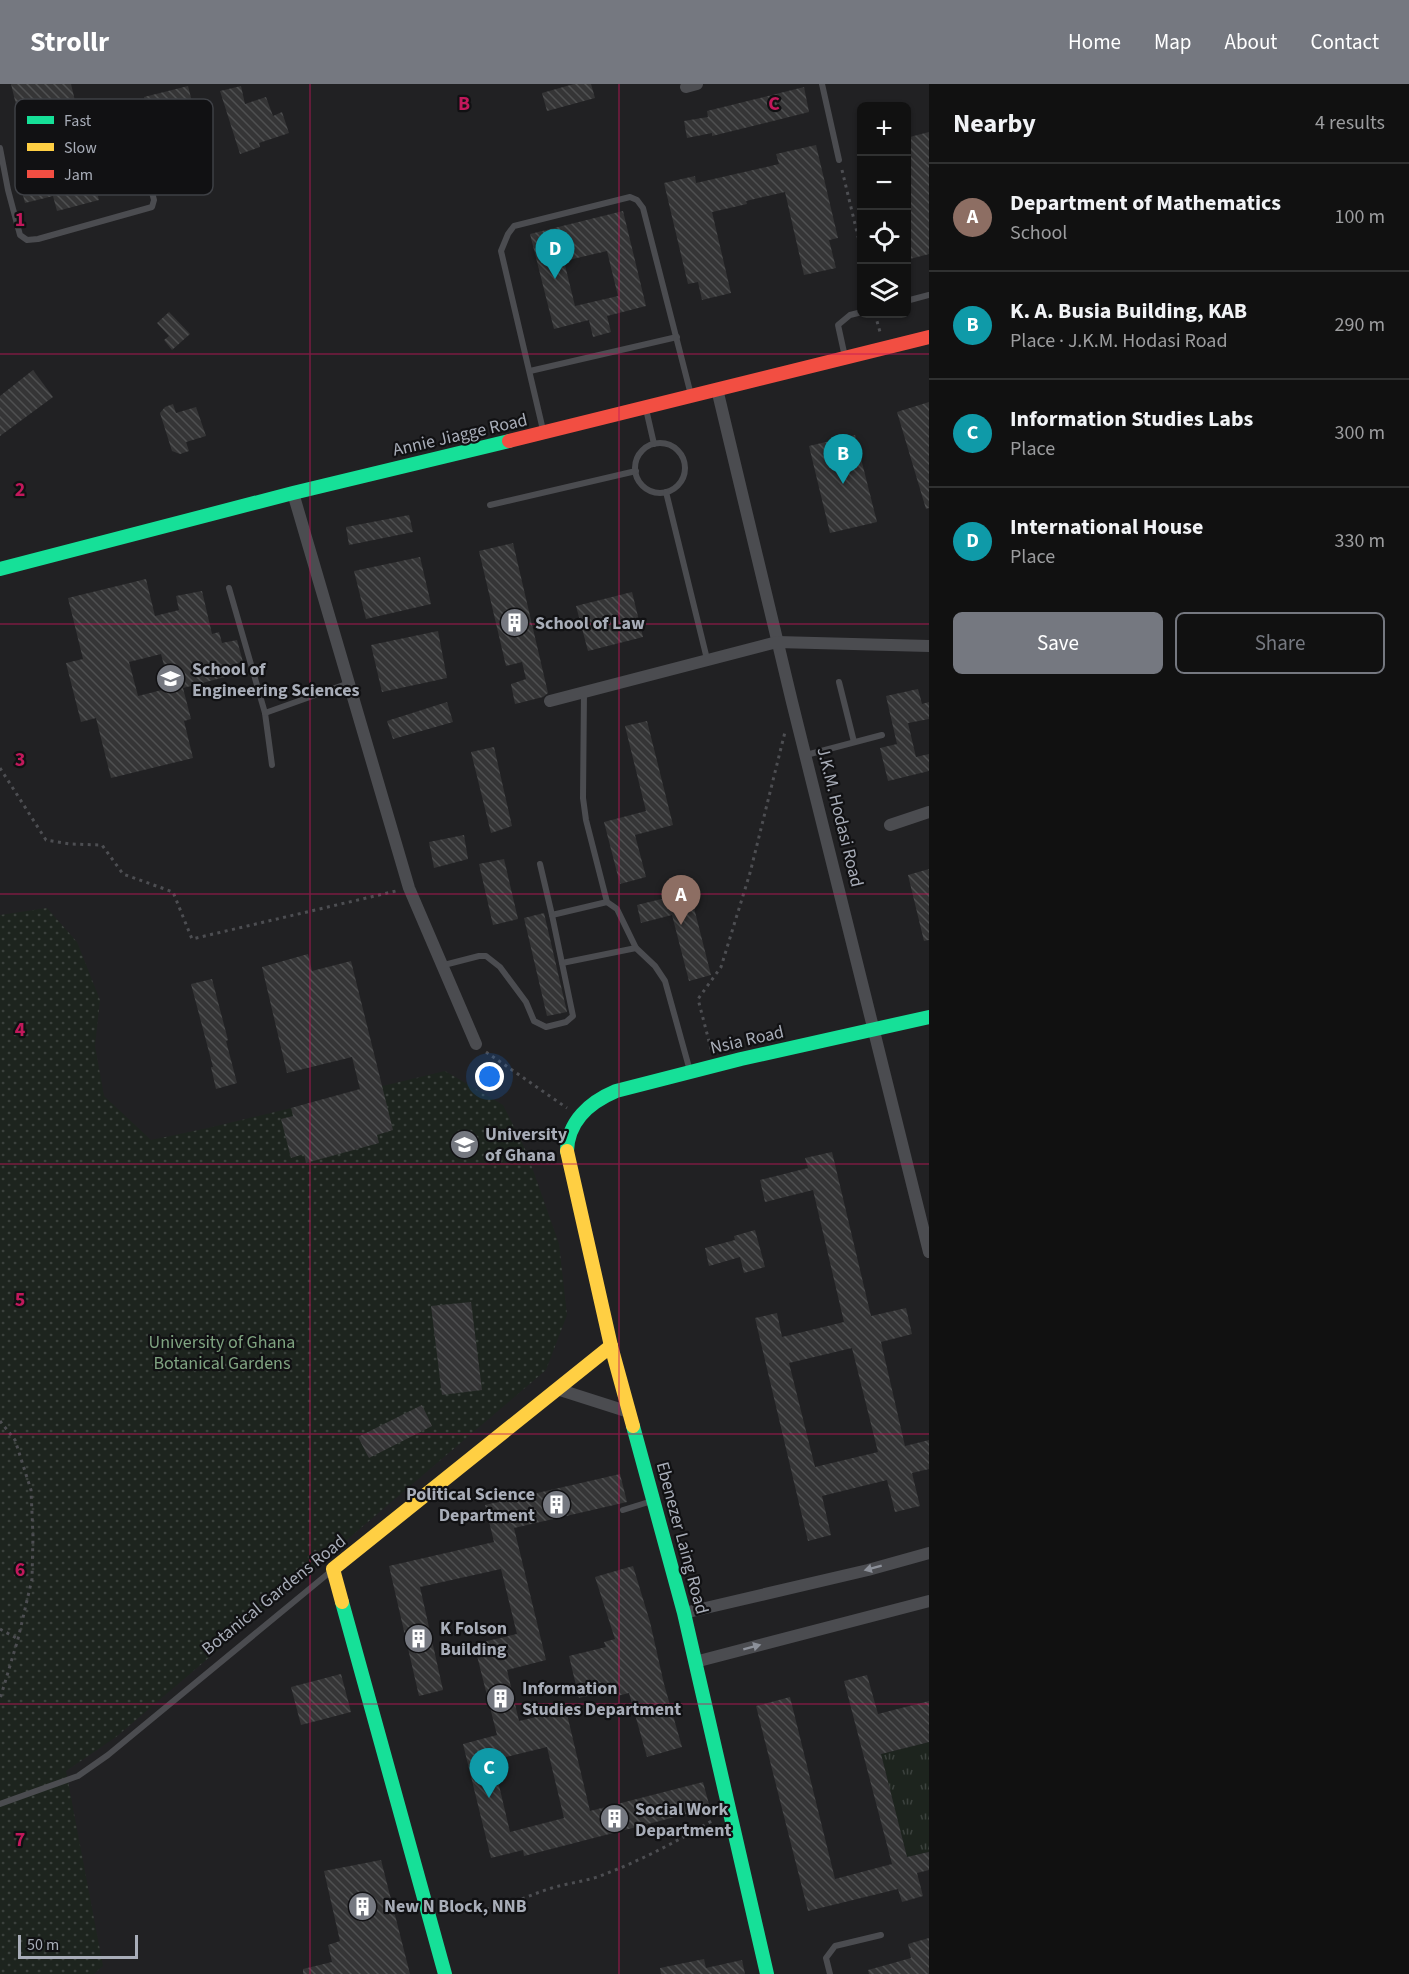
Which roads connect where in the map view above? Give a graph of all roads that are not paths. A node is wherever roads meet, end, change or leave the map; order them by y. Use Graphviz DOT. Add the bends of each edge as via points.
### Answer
graph roads {
  1 [pos="822,84"];
  2 [pos="0,148"];
  3 [pos="840,160"];
  4 [pos="153,195"];
  5 [pos="929,295"];
  6 [pos="911,300"];
  7 [pos="857,313"];
  8 [pos="677,337"];
  9 [pos="929,337"];
  10 [pos="845,358"];
  11 [pos="530,371"];
  12 [pos="717,389"];
  13 [pos="691,396"];
  14 [pos="645,408"];
  15 [pos="544,433"];
  16 [pos="654,444"];
  17 [pos="636,471"];
  18 [pos="666,492"];
  19 [pos="293,493"];
  20 [pos="490,505"];
  21 [pos="0,569"];
  22 [pos="229,588"];
  23 [pos="777,642"];
  24 [pos="929,646"];
  25 [pos="707,659"];
  26 [pos="839,682"];
  27 [pos="350,683"];
  28 [pos="584,692"];
  29 [pos="550,701"];
  30 [pos="265,713"];
  31 [pos="882,735"];
  32 [pos="854,742"];
  33 [pos="806,755"];
  34 [pos="272,765"];
  35 [pos="929,812"];
  36 [pos="890,825"];
  37 [pos="540,864"];
  38 [pos="607,902"];
  39 [pos="552,915"];
  40 [pos="636,948"];
  41 [pos="562,963"];
  42 [pos="444,965"];
  43 [pos="929,1017"];
  44 [pos="874,1030"];
  45 [pos="476,1044"];
  46 [pos="690,1072"];
  47 [pos="579,1114"];
  48 [pos="929,1252"];
  49 [pos="611,1346"];
  50 [pos="557,1389"];
  51 [pos="629,1412"];
  52 [pos="652,1500"];
  53 [pos="623,1510"];
  54 [pos="929,1553"];
  55 [pos="333,1569"];
  56 [pos="929,1602"];
  57 [pos="684,1612"];
  58 [pos="695,1662"];
  59 [pos="0,1804"];
  60 [pos="881,1935"];
  61 [pos="445,1974"];
  62 [pos="767,1974"];
  63 [pos="830,1974"];
  1 -- 3 [label="lane"];
  2 -- 4 [label="lane" via="20,235 27,240 152,207"];
  5 -- 6 [label="lane"];
  7 -- 10 [label="lane" via="838,325"];
  8 -- 11 [label="lane"];
  8 -- 11 [label="lane" via="642,208 630,197 514,226 508,234 501,251"];
  8 -- 13 [label="lane"];
  9 -- 10 [label="street, Annie Jiagge Road"];
  10 -- 12 [label="street, Annie Jiagge Road"];
  11 -- 15 [label="lane"];
  12 -- 13 [label="street, Annie Jiagge Road"];
  12 -- 23 [label="street, J.K.M. Hodasi Road"];
  13 -- 14 [label="street, Annie Jiagge Road"];
  14 -- 15 [label="street, Annie Jiagge Road"];
  14 -- 16 [label="lane"];
  15 -- 19 [label="street, Annie Jiagge Road"];
  16 -- 17 [label="lane" via="642,451"];
  16 -- 18 [label="lane" via="670,445 684,462 679,484"];
  17 -- 18 [label="lane" via="650,491"];
  17 -- 20 [label="lane"];
  18 -- 25 [label="lane"];
  19 -- 21 [label="street, Annie Jiagge Road"];
  19 -- 27 [label="street"];
  22 -- 30 [label="lane"];
  23 -- 24 [label="street"];
  23 -- 25 [label="street"];
  23 -- 33 [label="street, J.K.M. Hodasi Road"];
  25 -- 28 [label="street"];
  26 -- 32 [label="lane"];
  27 -- 30 [label="lane"];
  27 -- 42 [label="street" via="410,888"];
  28 -- 29 [label="street"];
  28 -- 38 [label="lane" via="583,798"];
  30 -- 34 [label="lane"];
  31 -- 32 [label="lane"];
  32 -- 33 [label="lane"];
  33 -- 44 [label="street, J.K.M. Hodasi Road"];
  35 -- 36 [label="street"];
  37 -- 39 [label="lane"];
  38 -- 39 [label="lane"];
  38 -- 40 [label="lane" via="616,909"];
  39 -- 41 [label="lane"];
  40 -- 41 [label="lane"];
  40 -- 46 [label="lane" via="665,981"];
  41 -- 42 [label="lane" via="573,1016 546,1027 534,1021 500,967 486,956"];
  42 -- 45 [label="street"];
  43 -- 44 [label="street, Nsia Road"];
  44 -- 46 [label="street, Nsia Road"];
  44 -- 48 [label="street, J.K.M. Hodasi Road"];
  46 -- 47 [label="street, Nsia Road" via="614,1092"];
  47 -- 49 [label="street, Ebenezer Laing Road" via="566,1149"];
  49 -- 50 [label="street, Botanical Gardens Road"];
  49 -- 51 [label="street, Ebenezer Laing Road"];
  50 -- 51 [label="street"];
  50 -- 55 [label="street, Botanical Gardens Road"];
  51 -- 52 [label="street, Ebenezer Laing Road"];
  52 -- 53 [label="lane"];
  52 -- 57 [label="street, Ebenezer Laing Road"];
  54 -- 57 [label="street, one-way"];
  55 -- 59 [label="lane, Botanical Gardens Road" via="108,1755 78,1776"];
  55 -- 61 [label="street"];
  58 -- 56 [label="street, one-way"];
  57 -- 58 [label="street, Ebenezer Laing Road"];
  58 -- 62 [label="street, Ebenezer Laing Road"];
  60 -- 63 [label="lane" via="835,1946 826,1958"];
}
